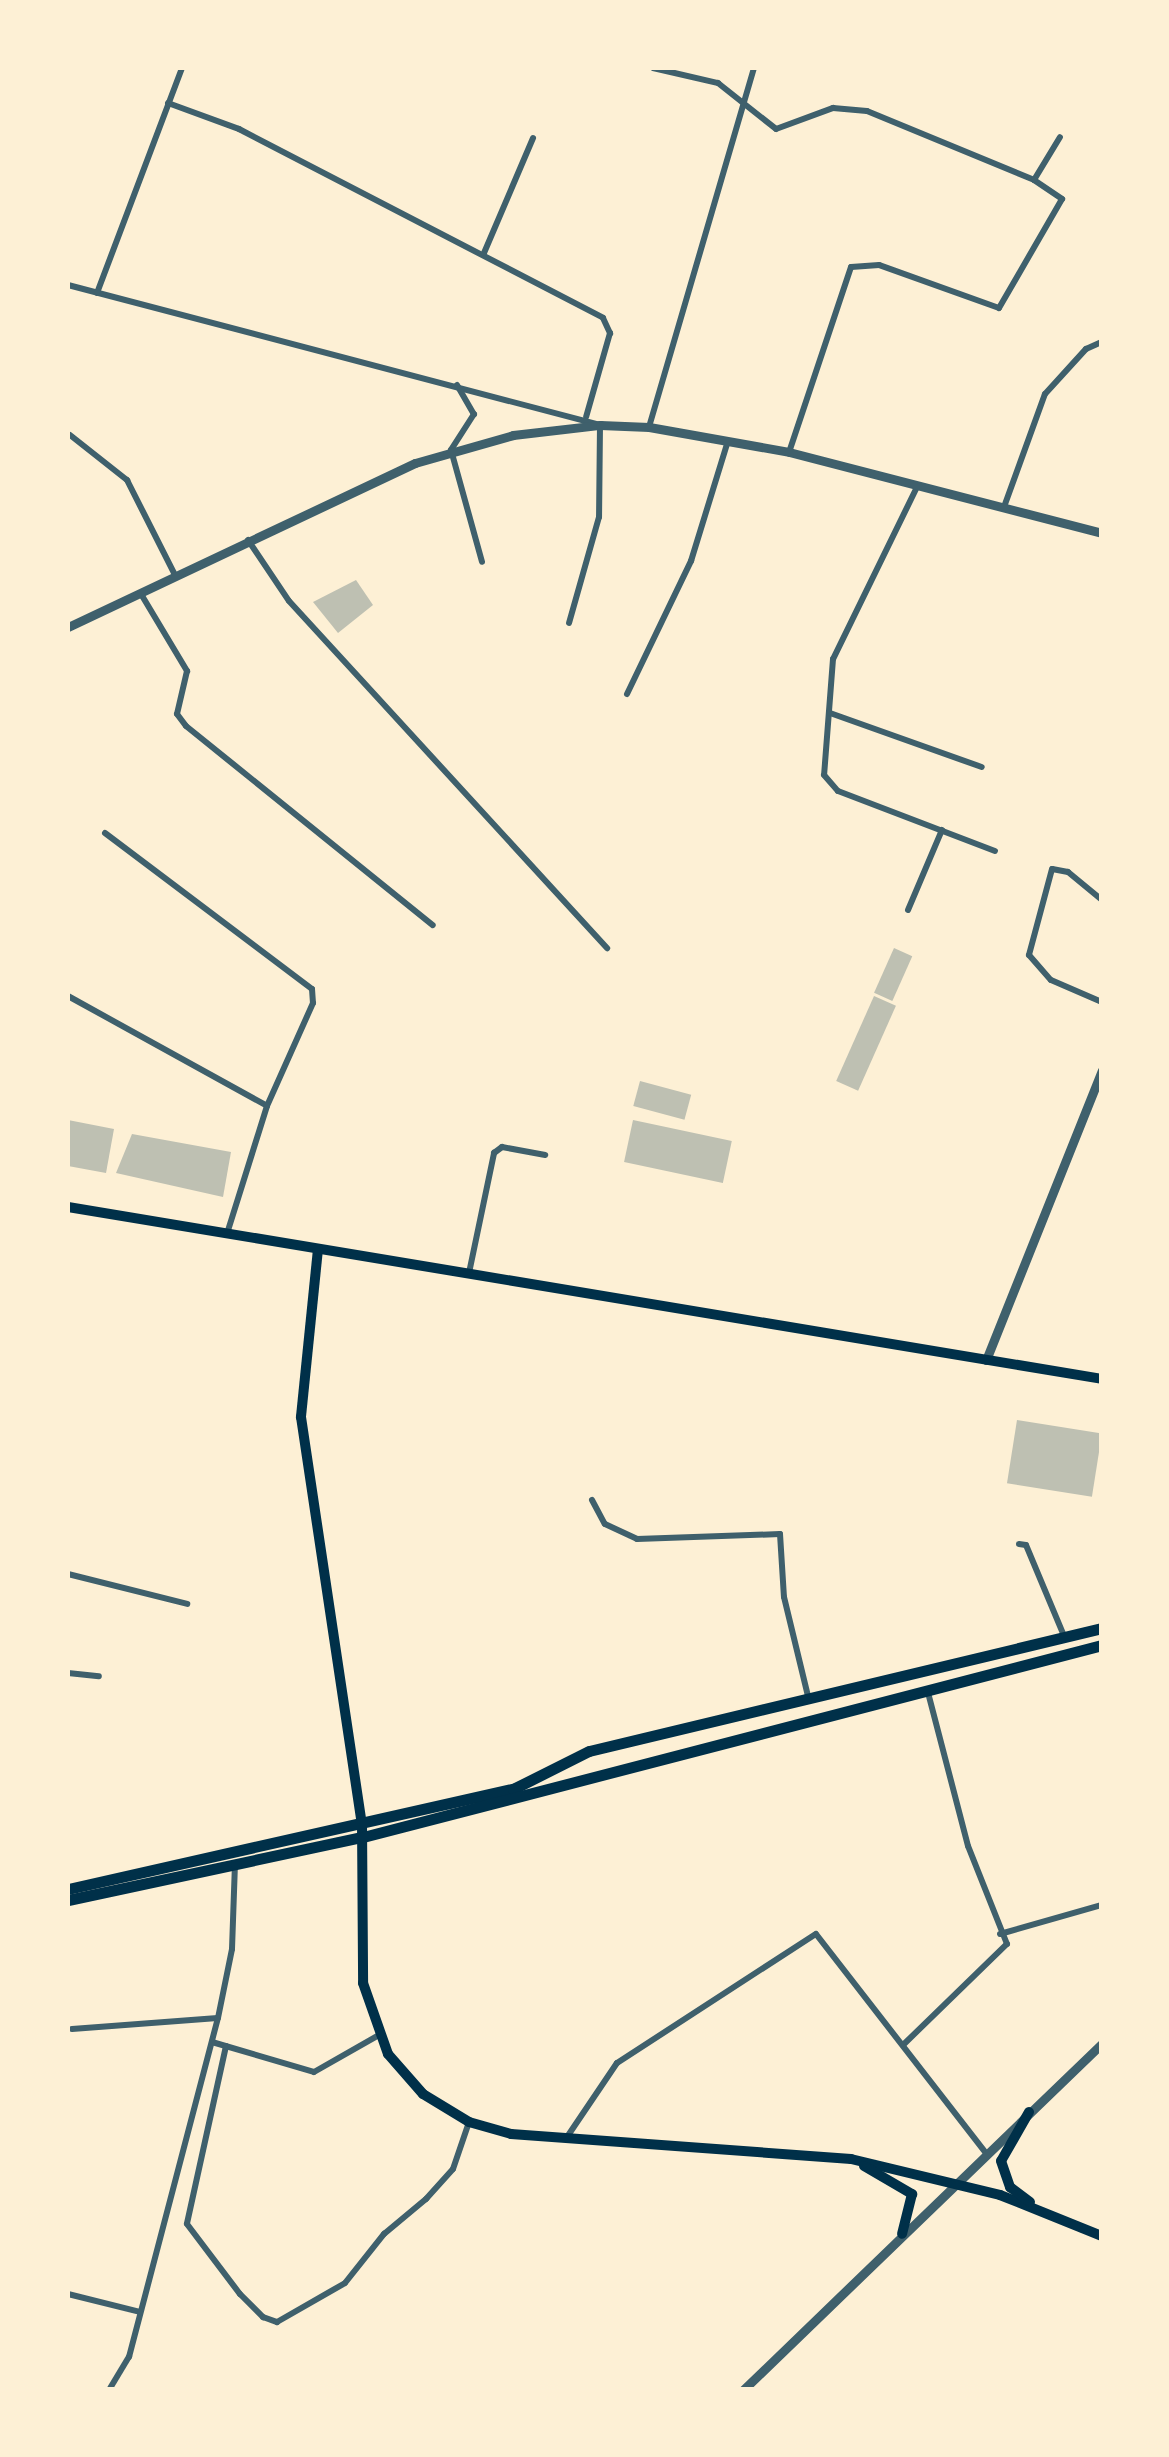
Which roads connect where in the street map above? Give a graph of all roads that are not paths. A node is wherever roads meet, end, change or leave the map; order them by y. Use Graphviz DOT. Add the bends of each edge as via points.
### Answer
graph roads {
  1 [pos="182,68"];
  2 [pos="653,68"];
  3 [pos="754,68"];
  4 [pos="168,103"];
  5 [pos="740,106"];
  6 [pos="1060,137"];
  7 [pos="533,138"];
  8 [pos="1034,180"];
  9 [pos="484,254"];
  10 [pos="68,285"];
  11 [pos="97,292"];
  12 [pos="1102,342"];
  13 [pos="456,384"];
  14 [pos="586,417"];
  15 [pos="600,425"];
  16 [pos="650,427"];
  17 [pos="70,435"];
  18 [pos="729,440"];
  19 [pos="451,450"];
  20 [pos="789,452"];
  21 [pos="917,487"];
  22 [pos="1003,508"];
  23 [pos="1102,533"];
  24 [pos="248,540"];
  25 [pos="482,562"];
  26 [pos="175,575"];
  27 [pos="140,594"];
  28 [pos="569,623"];
  29 [pos="68,627"];
  30 [pos="627,694"];
  31 [pos="830,714"];
  32 [pos="982,767"];
  33 [pos="942,830"];
  34 [pos="105,832"];
  35 [pos="995,851"];
  36 [pos="1102,900"];
  37 [pos="908,910"];
  38 [pos="433,925"];
  39 [pos="607,948"];
  40 [pos="68,996"];
  41 [pos="1102,1002"];
  42 [pos="1102,1070"];
  43 [pos="267,1106"];
  44 [pos="545,1154"];
  45 [pos="68,1206"];
  46 [pos="227,1235"];
  47 [pos="318,1249"];
  48 [pos="470,1273"];
  49 [pos="986,1360"];
  50 [pos="1102,1379"];
  51 [pos="592,1500"];
  52 [pos="1019,1544"];
  53 [pos="68,1574"];
  54 [pos="187,1604"];
  55 [pos="1102,1628"];
  56 [pos="1065,1637"];
  57 [pos="1102,1645"];
  58 [pos="68,1673"];
  59 [pos="99,1676"];
  60 [pos="928,1692"];
  61 [pos="810,1701"];
  62 [pos="362,1823"];
  63 [pos="363,1837"];
  64 [pos="235,1864"];
  65 [pos="68,1889"];
  66 [pos="68,1900"];
  67 [pos="1102,1905"];
  68 [pos="1000,1934"];
  69 [pos="218,2018"];
  70 [pos="72,2029"];
  71 [pos="380,2035"];
  72 [pos="212,2042"];
  73 [pos="1102,2043"];
  74 [pos="903,2045"];
  75 [pos="226,2046"];
  76 [pos="1029,2112"];
  77 [pos="468,2122"];
  78 [pos="567,2137"];
  79 [pos="986,2153"];
  80 [pos="851,2159"];
  81 [pos="954,2184"];
  82 [pos="1048,2213"];
  83 [pos="902,2234"];
  84 [pos="1102,2236"];
  85 [pos="68,2294"];
  86 [pos="140,2312"];
  87 [pos="109,2390"];
  88 [pos="743,2390"];
  1 -- 4 [label="street"];
  2 -- 5 [label="street" via="718,83"];
  3 -- 5 [label="street"];
  4 -- 9 [label="street" via="239,129"];
  4 -- 11 [label="street"];
  5 -- 8 [label="street" via="776,129 833,108 867,112"];
  5 -- 16 [label="street"];
  6 -- 8 [label="street"];
  7 -- 9 [label="street"];
  8 -- 20 [label="street" via="1062,199 1000,308 879,265 851,267"];
  9 -- 14 [label="street" via="607,323 610,333"];
  10 -- 11 [label="street"];
  11 -- 13 [label="street"];
  12 -- 22 [label="street" via="1086,349 1045,394"];
  13 -- 14 [label="street"];
  13 -- 19 [label="street" via="474,414"];
  14 -- 15 [label="street"];
  15 -- 16 [label="street"];
  15 -- 19 [label="street"];
  15 -- 28 [label="street" via="599,517"];
  16 -- 18 [label="street"];
  17 -- 26 [label="street" via="127,480"];
  18 -- 20 [label="street"];
  18 -- 30 [label="street" via="691,562"];
  19 -- 24 [label="street"];
  19 -- 25 [label="street"];
  20 -- 21 [label="street"];
  21 -- 22 [label="street"];
  21 -- 31 [label="street" via="834,658"];
  22 -- 23 [label="street"];
  24 -- 26 [label="street"];
  24 -- 39 [label="street" via="289,601"];
  26 -- 27 [label="street"];
  27 -- 29 [label="street"];
  27 -- 38 [label="street" via="187,671 178,714 186,726"];
  31 -- 32 [label="street"];
  31 -- 33 [label="street" via="824,775 830,785"];
  33 -- 35 [label="street"];
  33 -- 37 [label="street"];
  34 -- 43 [label="street" via="312,989 313,1003"];
  36 -- 41 [label="street" via="1062,868 1052,869 1029,955 1051,980"];
  40 -- 43 [label="street"];
  42 -- 49 [label="street"];
  43 -- 46 [label="street"];
  44 -- 48 [label="street" via="502,1147 494,1153"];
  45 -- 46 [label="main road"];
  46 -- 47 [label="main road"];
  47 -- 48 [label="main road"];
  47 -- 62 [label="main road" via="301,1417"];
  48 -- 49 [label="main road"];
  49 -- 50 [label="main road"];
  51 -- 61 [label="street" via="606,1524 637,1539 780,1534 784,1597"];
  52 -- 56 [label="street" via="1026,1545"];
  53 -- 54 [label="street"];
  55 -- 56 [label="highway"];
  56 -- 61 [label="highway"];
  57 -- 60 [label="highway"];
  58 -- 59 [label="street"];
  60 -- 63 [label="highway"];
  60 -- 68 [label="street" via="968,1846"];
  61 -- 62 [label="highway" via="589,1751 513,1788"];
  62 -- 63 [label="main road"];
  62 -- 65 [label="highway"];
  63 -- 64 [label="highway"];
  63 -- 71 [label="main road" via="363,1983"];
  64 -- 66 [label="highway"];
  64 -- 69 [label="street" via="232,1949"];
  67 -- 68 [label="street"];
  68 -- 74 [label="street" via="1004,1952"];
  69 -- 70 [label="street"];
  69 -- 72 [label="street"];
  71 -- 75 [label="street" via="314,2072"];
  71 -- 77 [label="main road" via="423,2094"];
  72 -- 75 [label="street"];
  72 -- 86 [label="street"];
  73 -- 76 [label="street"];
  74 -- 78 [label="street" via="816,1934 616,2063"];
  74 -- 79 [label="street"];
  75 -- 77 [label="street" via="187,2224 240,2294 262,2317 277,2322 344,2284 384,2234 426,2199 454,2169"];
  76 -- 79 [label="street"];
  76 -- 82 [label="main road" via="1000,2162 1010,2186"];
  77 -- 78 [label="main road" via="512,2134"];
  78 -- 80 [label="main road"];
  79 -- 81 [label="street"];
  80 -- 81 [label="main road"];
  80 -- 83 [label="main road" via="912,2194"];
  81 -- 82 [label="main road"];
  81 -- 83 [label="street"];
  82 -- 84 [label="main road"];
  83 -- 88 [label="street"];
  85 -- 86 [label="street"];
  86 -- 87 [label="street" via="129,2357"];
}
